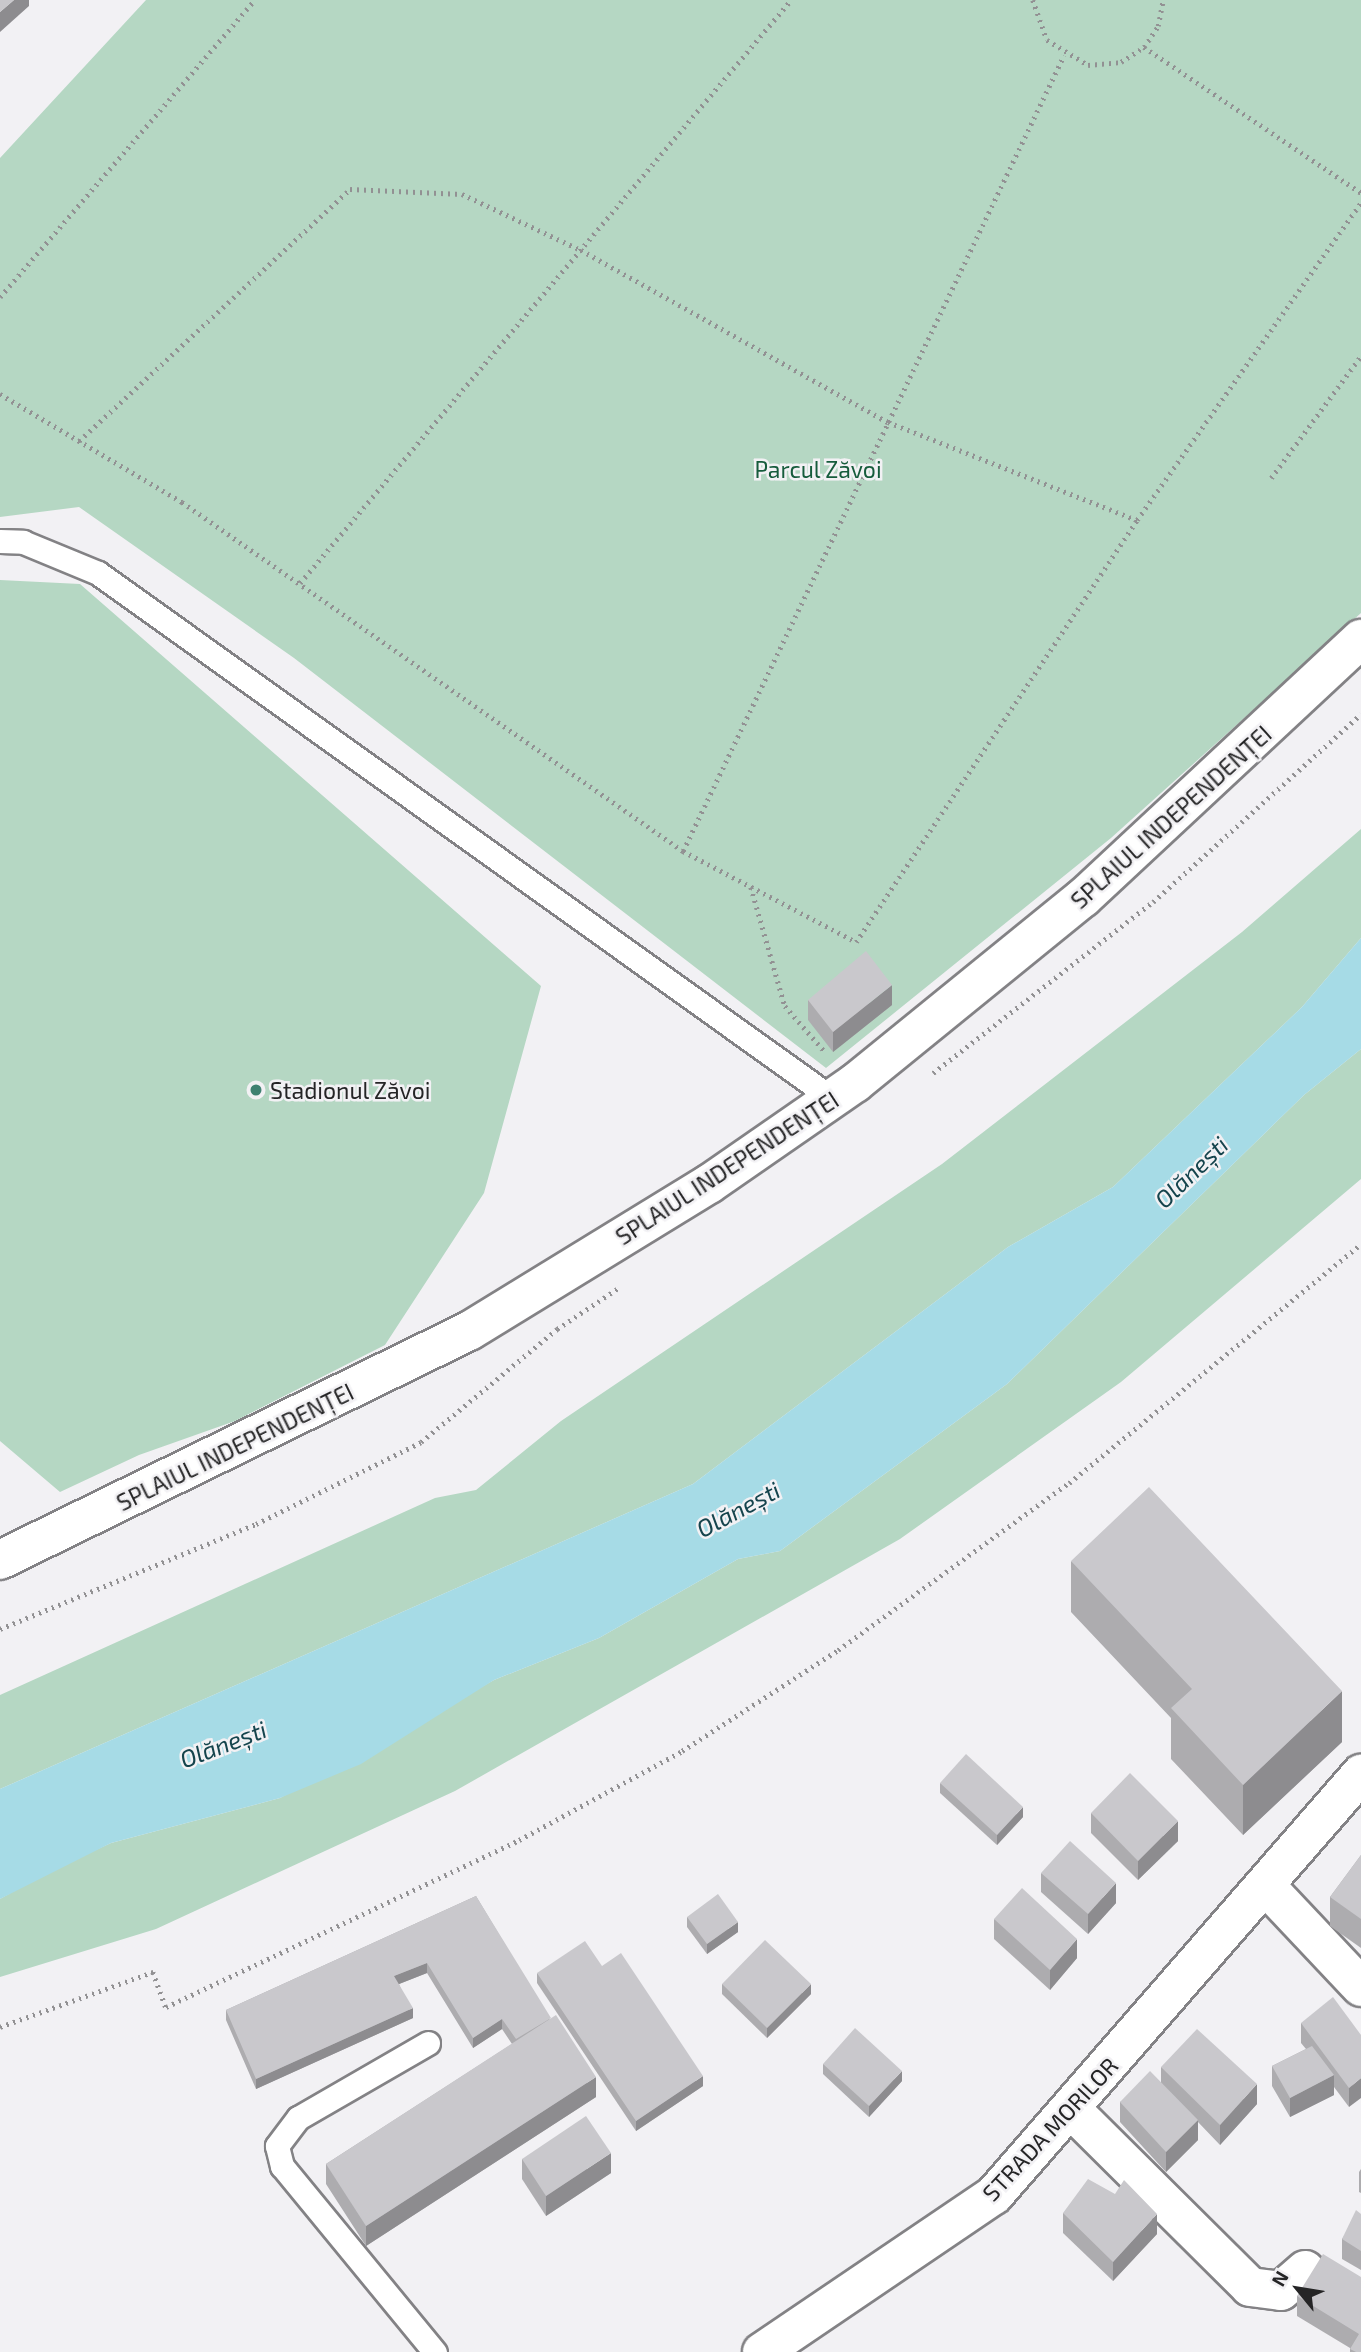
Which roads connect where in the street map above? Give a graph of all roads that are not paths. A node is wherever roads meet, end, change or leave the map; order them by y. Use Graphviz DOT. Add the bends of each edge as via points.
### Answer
graph roads {
  1 [pos="0,541"];
  2 [pos="1361,639"];
  3 [pos="833,1099"];
  4 [pos="0,1560"];
  5 [pos="1361,1773"];
  6 [pos="1265,1885"];
  7 [pos="1361,1987"];
  8 [pos="428,2043"];
  9 [pos="1071,2109"];
  10 [pos="1305,2270"];
  11 [pos="435,2352"];
  12 [pos="762,2352"];
  1 -- 3 [label="lane" via="23,542 98,573"];
  2 -- 3 [label="street, SPLAIUL INDEPENDENȚEI" via="1083,898"];
  3 -- 4 [label="street, SPLAIUL INDEPENDENȚEI" via="709,1184 469,1331"];
  5 -- 6 [label="street, STRADA MORILOR"];
  6 -- 7 [label="street"];
  6 -- 9 [label="street, STRADA MORILOR"];
  8 -- 11 [label="lane" via="298,2118 277,2146 290,2176"];
  9 -- 10 [label="street" via="1250,2287 1281,2291"];
  9 -- 12 [label="street, STRADA MORILOR" via="994,2195"];
}
